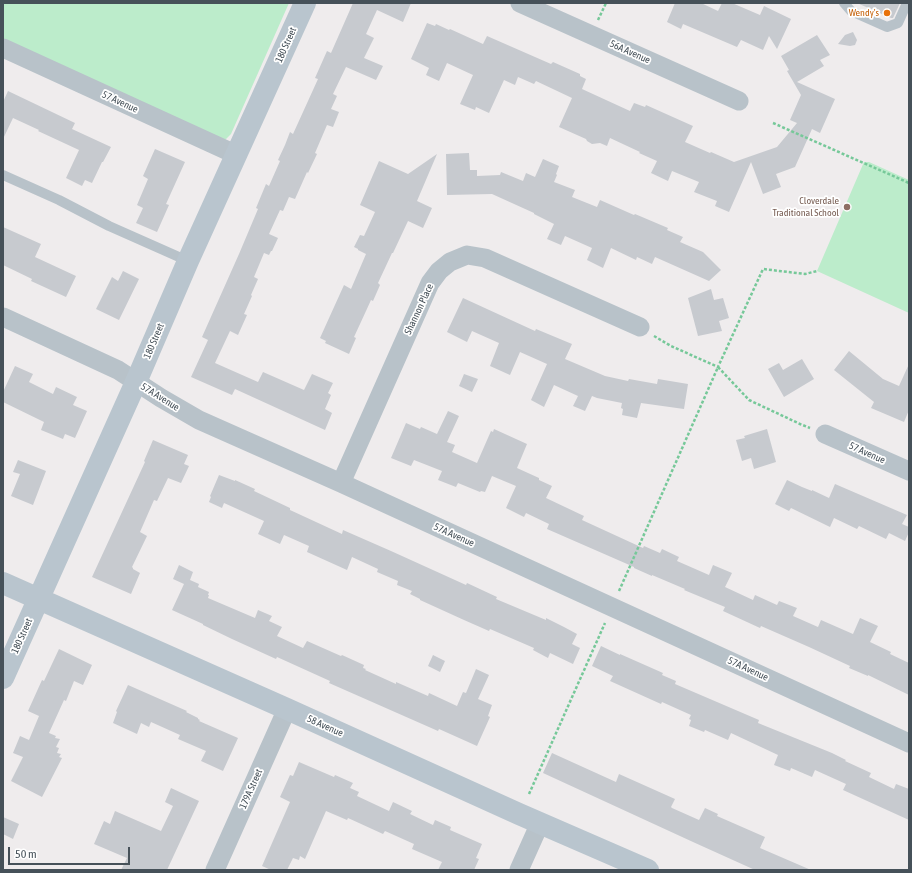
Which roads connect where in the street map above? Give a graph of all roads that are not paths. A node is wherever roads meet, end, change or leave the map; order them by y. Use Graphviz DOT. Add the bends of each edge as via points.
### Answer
graph roads {
  1 [pos="305,3"];
  2 [pos="520,3"];
  3 [pos="844,3"];
  4 [pos="907,3"];
  5 [pos="3,48"];
  6 [pos="740,101"];
  7 [pos="237,155"];
  8 [pos="3,175"];
  9 [pos="188,261"];
  10 [pos="3,317"];
  11 [pos="640,327"];
  12 [pos="136,382"];
  13 [pos="825,434"];
  14 [pos="909,471"];
  15 [pos="341,483"];
  16 [pos="3,583"];
  17 [pos="38,599"];
  18 [pos="3,678"];
  19 [pos="287,709"];
  20 [pos="909,743"];
  21 [pos="540,823"];
  22 [pos="215,870"];
  23 [pos="519,870"];
  24 [pos="648,870"];
  1 -- 7 [label="street, 180 Street"];
  2 -- 6 [label="street, 56A Avenue"];
  3 -- 4 [label="lane" via="851,11 887,27 898,23"];
  5 -- 7 [label="street, 57 Avenue"];
  7 -- 9 [label="street, 180 Street"];
  8 -- 9 [label="lane"];
  9 -- 12 [label="street, 180 Street"];
  10 -- 12 [label="street, 57A Avenue" via="118,370"];
  11 -- 15 [label="street, Shannon Place" via="485,258 467,255 450,262 439,270 430,283"];
  12 -- 15 [label="street, 57A Avenue" via="199,420"];
  12 -- 17 [label="street, 180 Street"];
  13 -- 14 [label="street, 57 Avenue"];
  15 -- 20 [label="street, 57A Avenue"];
  16 -- 17 [label="street, 58 Avenue"];
  17 -- 18 [label="street, 180 Street"];
  17 -- 19 [label="street, 58 Avenue"];
  19 -- 21 [label="street, 58 Avenue"];
  19 -- 22 [label="street, 179A Street"];
  21 -- 23 [label="street"];
  21 -- 24 [label="street, 58 Avenue"];
}
